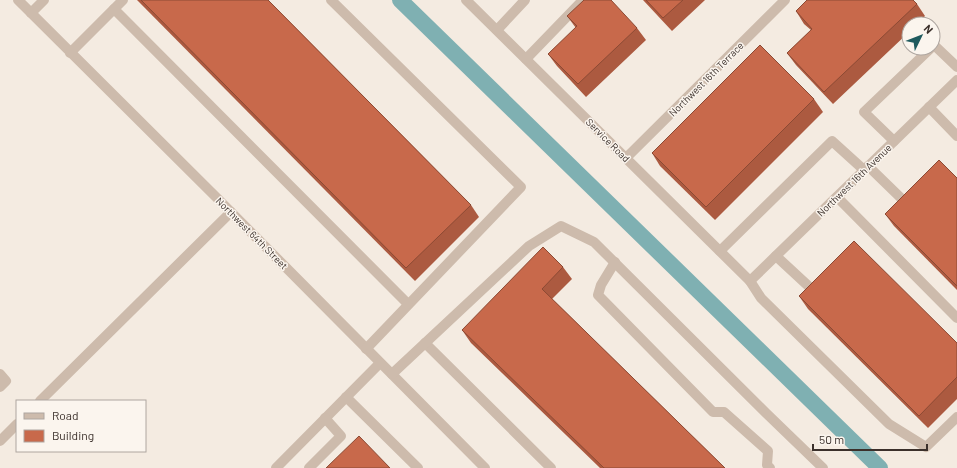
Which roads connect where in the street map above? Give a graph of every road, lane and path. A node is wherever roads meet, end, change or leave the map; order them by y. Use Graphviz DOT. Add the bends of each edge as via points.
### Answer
graph roads {
  1 [pos="18,0"];
  2 [pos="44,0"];
  3 [pos="123,0"];
  4 [pos="331,0"];
  5 [pos="466,0"];
  6 [pos="526,0"];
  7 [pos="584,0"];
  8 [pos="785,0"];
  9 [pos="114,9"];
  10 [pos="31,13"];
  11 [pos="497,30"];
  12 [pos="941,52"];
  13 [pos="70,53"];
  14 [pos="923,56"];
  15 [pos="526,59"];
  16 [pos="957,67"];
  17 [pos="957,80"];
  18 [pos="929,107"];
  19 [pos="957,136"];
  20 [pos="894,141"];
  21 [pos="626,158"];
  22 [pos="866,168"];
  23 [pos="836,197"];
  24 [pos="904,201"];
  25 [pos="231,212"];
  26 [pos="720,250"];
  27 [pos="776,256"];
  28 [pos="615,262"];
  29 [pos="750,281"];
  30 [pos="817,294"];
  31 [pos="408,304"];
  32 [pos="957,318"];
  33 [pos="424,343"];
  34 [pos="366,348"];
  35 [pos="380,363"];
  36 [pos="0,374"];
  37 [pos="392,374"];
  38 [pos="0,387"];
  39 [pos="346,397"];
  40 [pos="41,400"];
  41 [pos="957,416"];
  42 [pos="325,418"];
  43 [pos="16,425"];
  44 [pos="0,441"];
  45 [pos="276,468"];
  46 [pos="309,468"];
  47 [pos="418,468"];
  48 [pos="484,468"];
  49 [pos="551,468"];
  50 [pos="770,468"];
  51 [pos="823,468"];
  1 -- 10 [label="street, Northwest 64th Street"];
  2 -- 10 [label="street"];
  3 -- 9 [label="street"];
  4 -- 31 [label="street" via="521,187"];
  5 -- 11 [label="street, Service Road"];
  6 -- 11 [label="street"];
  7 -- 15 [label="street"];
  8 -- 21 [label="street, Northwest 16th Terrace"];
  9 -- 13 [label="street"];
  9 -- 31 [label="street"];
  10 -- 13 [label="street, Northwest 64th Street"];
  11 -- 15 [label="street, Service Road"];
  12 -- 16 [label="street"];
  13 -- 25 [label="street, Northwest 64th Street"];
  14 -- 20 [label="street" via="864,112"];
  15 -- 21 [label="street, Service Road"];
  17 -- 18 [label="street, Northwest 16th Avenue"];
  18 -- 19 [label="street"];
  18 -- 20 [label="street, Northwest 16th Avenue"];
  20 -- 22 [label="street, Northwest 16th Avenue"];
  21 -- 26 [label="street, Service Road"];
  22 -- 23 [label="street, Northwest 16th Avenue"];
  22 -- 24 [label="street"];
  22 -- 26 [label="street" via="832,141"];
  23 -- 27 [label="street, Northwest 16th Avenue"];
  23 -- 32 [label="street"];
  25 -- 34 [label="street, Northwest 64th Street"];
  25 -- 40 [label="street"];
  26 -- 29 [label="street, Service Road"];
  27 -- 29 [label="street, Northwest 16th Avenue"];
  27 -- 30 [label="street"];
  28 -- 33 [label="street" via="594,242 561,226 529,246"];
  28 -- 50 [label="street" via="598,295 712,412 724,412 768,451 767,464"];
  28 -- 51 [label="street"];
  29 -- 41 [label="street, Service Road" via="761,298 889,424 926,447"];
  31 -- 34 [label="street"];
  33 -- 37 [label="street"];
  33 -- 49 [label="street"];
  34 -- 35 [label="street, Northwest 64th Street"];
  35 -- 37 [label="street, Northwest 64th Street"];
  35 -- 39 [label="street"];
  36 -- 38 [label="street" via="6,381"];
  37 -- 48 [label="street, Northwest 64th Street"];
  39 -- 42 [label="street"];
  39 -- 47 [label="street"];
  42 -- 45 [label="street"];
  42 -- 46 [label="street" via="341,436"];
  43 -- 44 [label="street"];
}
